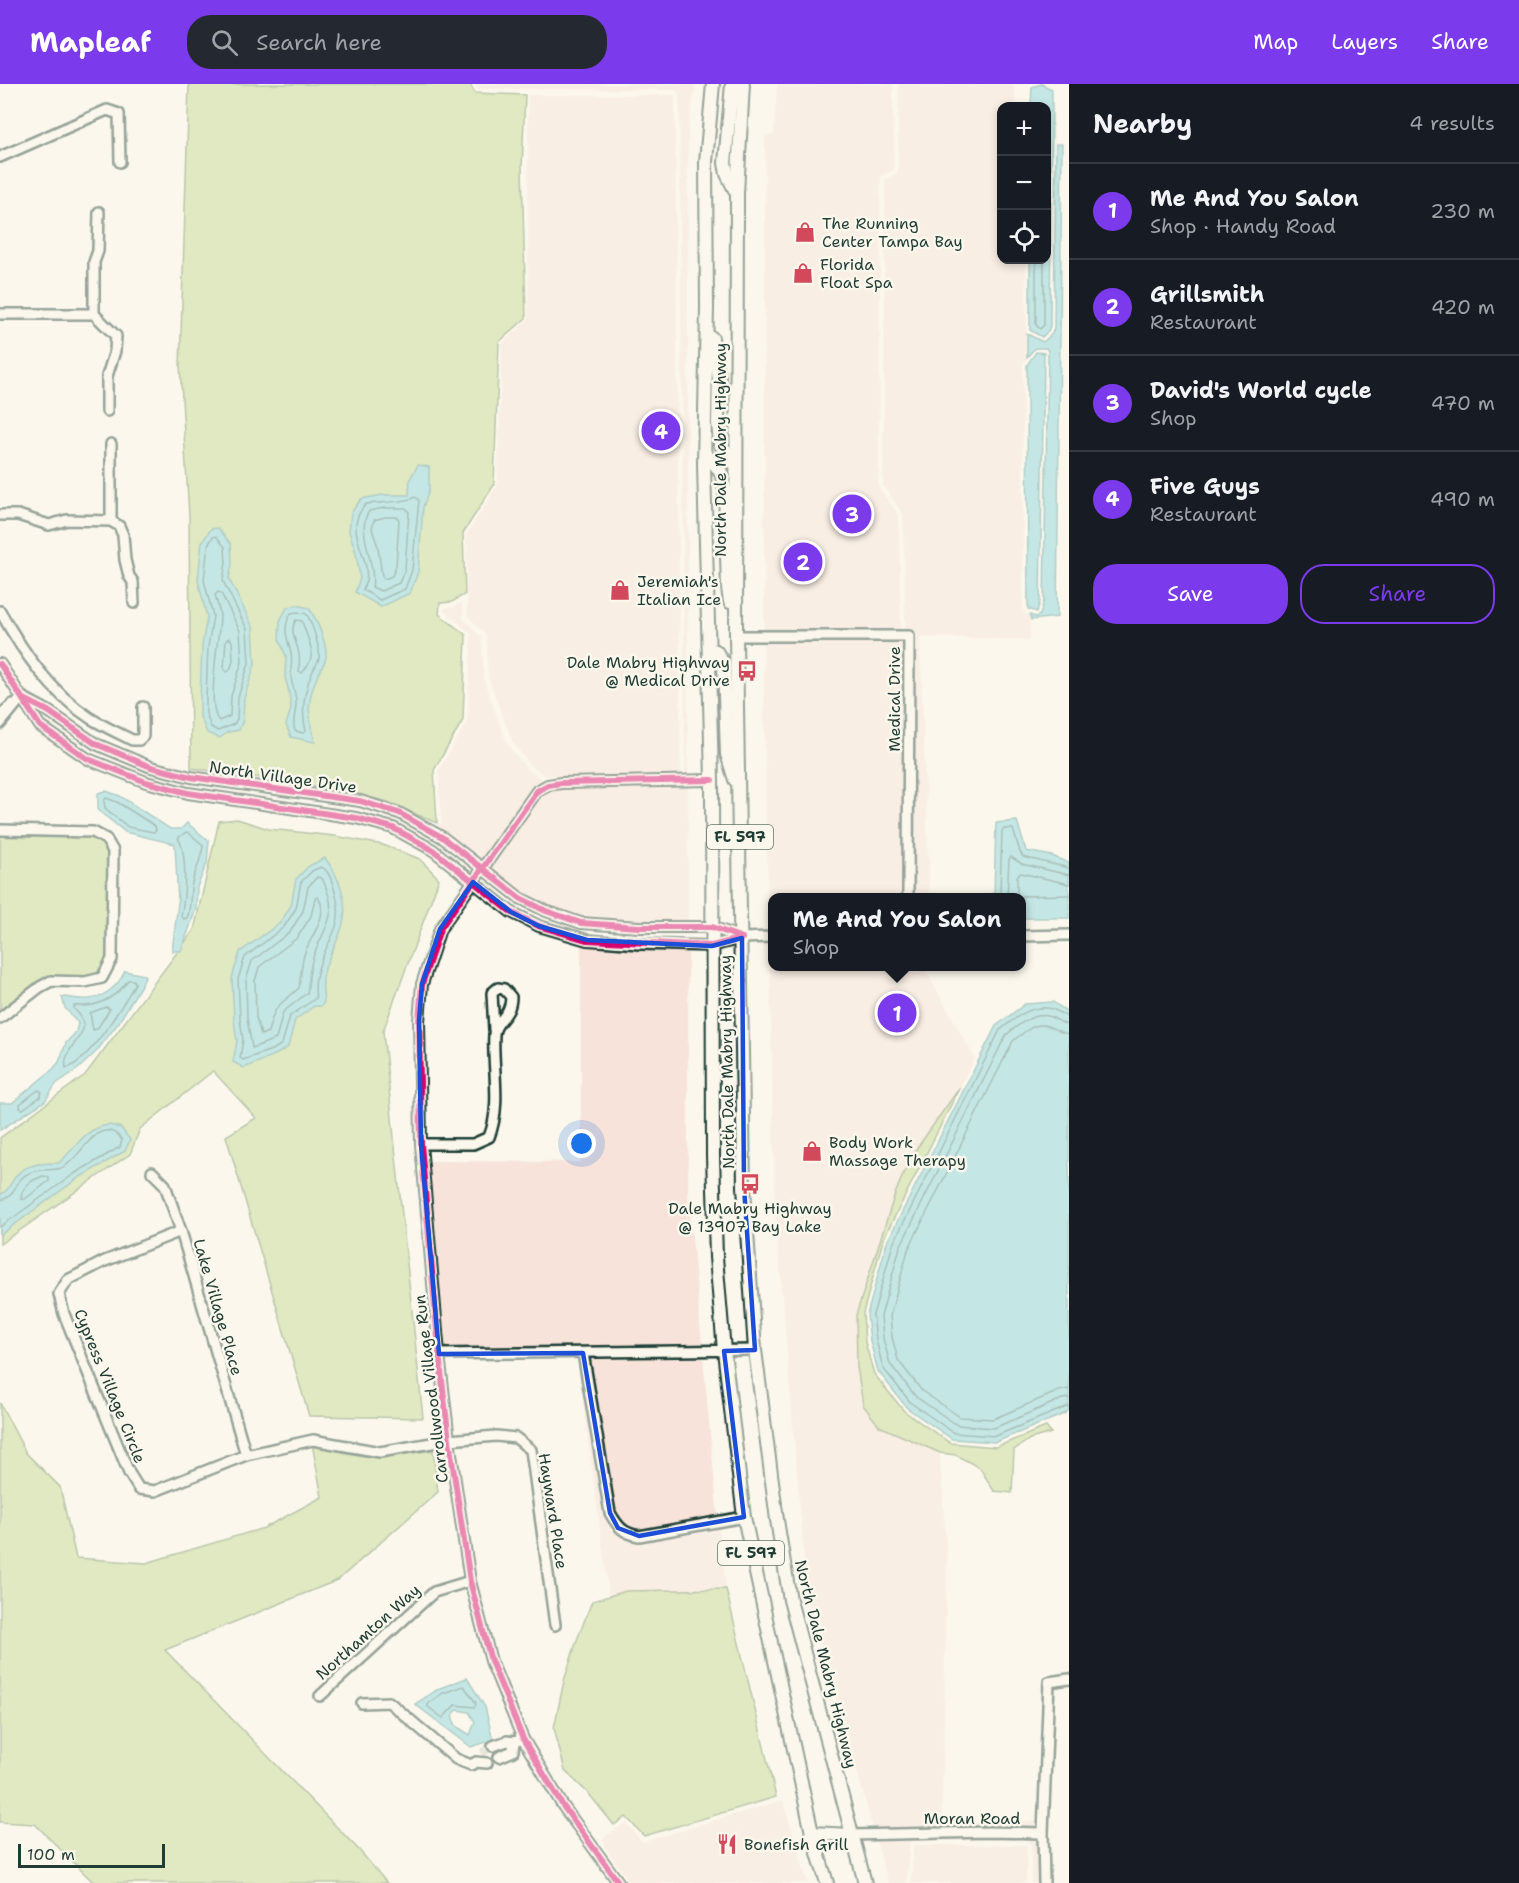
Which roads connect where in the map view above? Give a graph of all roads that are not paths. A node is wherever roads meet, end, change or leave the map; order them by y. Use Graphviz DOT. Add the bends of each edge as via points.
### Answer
graph roads {
  1 [pos="713,84"];
  2 [pos="732,84"];
  3 [pos="743,84"];
  4 [pos="0,157"];
  5 [pos="120,162"];
  6 [pos="737,193"];
  7 [pos="99,212"];
  8 [pos="707,308"];
  9 [pos="0,314"];
  10 [pos="94,314"];
  11 [pos="107,411"];
  12 [pos="111,444"];
  13 [pos="705,453"];
  14 [pos="736,465"];
  15 [pos="0,515"];
  16 [pos="111,521"];
  17 [pos="134,603"];
  18 [pos="0,611"];
  19 [pos="736,636"];
  20 [pos="709,649"];
  21 [pos="0,664"];
  22 [pos="22,697"];
  23 [pos="143,707"];
  24 [pos="0,714"];
  25 [pos="0,724"];
  26 [pos="712,780"];
  27 [pos="739,789"];
  28 [pos="0,830"];
  29 [pos="482,868"];
  30 [pos="472,882"];
  31 [pos="909,893"];
  32 [pos="592,924"];
  33 [pos="712,927"];
  34 [pos="1069,935"];
  35 [pos="1026,936"];
  36 [pos="768,937"];
  37 [pos="742,938"];
  38 [pos="587,940"];
  39 [pos="712,946"];
  40 [pos="0,1018"];
  41 [pos="494,1030"];
  42 [pos="421,1144"];
  43 [pos="152,1172"];
  44 [pos="181,1231"];
  45 [pos="755,1350"];
  46 [pos="724,1351"];
  47 [pos="583,1353"];
  48 [pos="439,1354"];
  49 [pos="449,1440"];
  50 [pos="304,1442"];
  51 [pos="246,1455"];
  52 [pos="744,1517"];
  53 [pos="470,1581"];
  54 [pos="555,1625"];
  55 [pos="1069,1678"];
  56 [pos="320,1696"];
  57 [pos="362,1703"];
  58 [pos="519,1741"];
  59 [pos="493,1746"];
  60 [pos="482,1753"];
  61 [pos="499,1757"];
  62 [pos="476,1762"];
  63 [pos="487,1763"];
  64 [pos="812,1833"];
  65 [pos="1043,1833"];
  66 [pos="851,1835"];
  67 [pos="816,1847"];
  68 [pos="619,1883"];
  69 [pos="827,1883"];
  70 [pos="865,1883"];
  71 [pos="1044,1883"];
  1 -- 8 [label="main road, North Dale Mabry Highway / FL 597" via="706,162"];
  2 -- 6 [label="main road" via="725,163"];
  3 -- 6 [label="main road, North Dale Mabry Highway / FL 597"];
  4 -- 5 [label="street" via="107,111 120,114"];
  6 -- 14 [label="main road, North Dale Mabry Highway / FL 597"];
  7 -- 10 [label="street"];
  8 -- 13 [label="main road, North Dale Mabry Highway / FL 597"];
  8 -- 14 [label="main road" via="718,378 720,444"];
  9 -- 10 [label="street"];
  10 -- 11 [label="street" via="116,336 107,376"];
  12 -- 16 [label="street"];
  13 -- 19 [label="main road" via="721,472 725,490 728,588"];
  13 -- 20 [label="main road, North Dale Mabry Highway / FL 597"];
  14 -- 19 [label="main road, North Dale Mabry Highway / FL 597"];
  15 -- 16 [label="street" via="18,515 49,525 67,520"];
  16 -- 17 [label="street" via="123,534 124,560 133,582"];
  18 -- 23 [label="street" via="20,646 50,684 89,717 139,740 143,736"];
  19 -- 27 [label="main road, North Dale Mabry Highway / FL 597"];
  19 -- 31 [label="street, Medical Drive" via="909,636"];
  20 -- 26 [label="main road, North Dale Mabry Highway / FL 597"];
  20 -- 27 [label="main road" via="716,651 724,665 727,754"];
  21 -- 22 [label="street, North Village Drive"];
  22 -- 24 [label="street"];
  22 -- 25 [label="street"];
  22 -- 29 [label="street, North Village Drive" via="96,744 151,767 191,777 360,801 399,813 442,837"];
  22 -- 30 [label="street, North Village Drive" via="40,726 88,759 146,782 188,793 356,818 393,828 432,850"];
  26 -- 29 [label="street, Carrollwood Village Run" via="548,785 537,791"];
  26 -- 33 [label="main road, North Dale Mabry Highway / FL 597"];
  27 -- 37 [label="main road, North Dale Mabry Highway / FL 597"];
  28 -- 40 [label="street" via="93,832 106,839 113,851 112,959 102,978 51,981"];
  29 -- 30 [label="street, Carrollwood Village Run"];
  29 -- 32 [label="street, North Village Drive" via="520,898 546,911"];
  30 -- 38 [label="street, North Village Drive" via="511,912 539,926"];
  30 -- 42 [label="street, Carrollwood Village Run" via="440,929 422,984"];
  32 -- 33 [label="street, North Village Drive"];
  32 -- 38 [label="street"];
  33 -- 37 [label="street, North Village Drive"];
  33 -- 39 [label="main road, North Dale Mabry Highway / FL 597"];
  34 -- 35 [label="street"];
  36 -- 37 [label="street"];
  37 -- 39 [label="street, North Village Drive"];
  37 -- 45 [label="main road, North Dale Mabry Highway / FL 597" via="744,1187"];
  38 -- 39 [label="street, North Village Drive"];
  39 -- 46 [label="main road, North Dale Mabry Highway / FL 597" via="713,1168"];
  41 -- 42 [label="street" via="495,1121 489,1137 473,1144"];
  42 -- 48 [label="street, Carrollwood Village Run"];
  43 -- 44 [label="street, Lake Village Place" via="165,1185"];
  44 -- 51 [label="street, Lake Village Place"];
  44 -- 51 [label="street, Cypress Village Circle" via="68,1280 59,1294 64,1314 139,1489 155,1491"];
  45 -- 46 [label="street"];
  45 -- 66 [label="main road, North Dale Mabry Highway / FL 597" via="790,1600"];
  46 -- 47 [label="street"];
  46 -- 52 [label="main road, North Dale Mabry Highway / FL 597"];
  47 -- 48 [label="street"];
  47 -- 52 [label="street" via="610,1514 618,1528 639,1536"];
  48 -- 49 [label="street, Carrollwood Village Run"];
  49 -- 50 [label="street, Hayward Place" via="380,1452 314,1440"];
  49 -- 53 [label="street, Carrollwood Village Run"];
  49 -- 54 [label="street, Hayward Place" via="516,1438 531,1450"];
  50 -- 51 [label="street, Cypress Village Circle"];
  52 -- 64 [label="main road, North Dale Mabry Highway / FL 597"];
  53 -- 56 [label="street, Northamton Way" via="434,1592"];
  53 -- 58 [label="street, Carrollwood Village Run" via="490,1661"];
  55 -- 65 [label="street" via="1049,1682"];
  57 -- 62 [label="street" via="389,1702 456,1759 471,1765"];
  58 -- 59 [label="street" via="507,1740"];
  58 -- 61 [label="street" via="513,1751"];
  58 -- 68 [label="street, Carrollwood Village Run"];
  60 -- 62 [label="street"];
  62 -- 63 [label="street"];
  64 -- 66 [label="main road"];
  64 -- 67 [label="main road, North Dale Mabry Highway / FL 597"];
  65 -- 66 [label="street, Moran Road"];
  65 -- 71 [label="street, Moran Road"];
  66 -- 67 [label="main road"];
  66 -- 70 [label="main road, North Dale Mabry Highway / FL 597"];
  67 -- 69 [label="main road, North Dale Mabry Highway / FL 597"];
}
